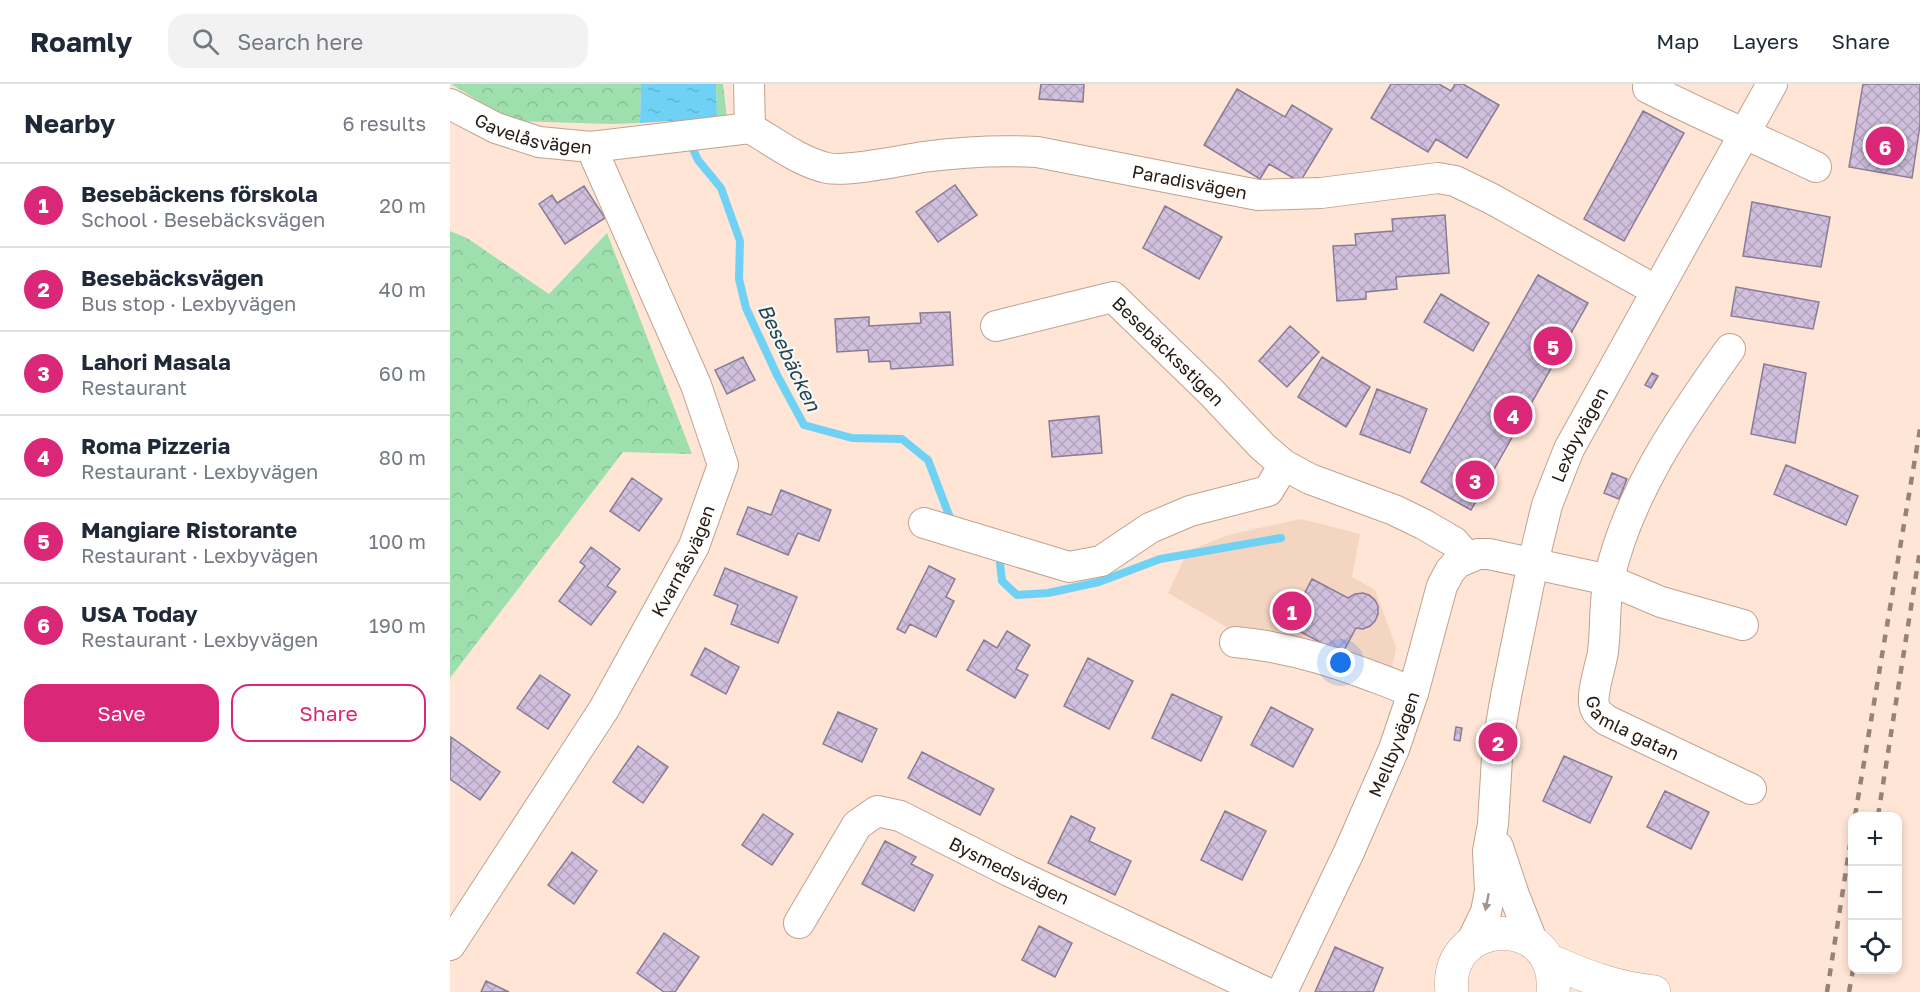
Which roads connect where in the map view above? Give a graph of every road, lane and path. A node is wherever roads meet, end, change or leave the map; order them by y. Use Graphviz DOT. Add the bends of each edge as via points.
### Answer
graph roads {
  1 [pos="749,84"];
  2 [pos="1772,84"];
  3 [pos="1648,88"];
  4 [pos="450,104"];
  5 [pos="750,128"];
  6 [pos="1744,133"];
  7 [pos="591,147"];
  8 [pos="1816,167"];
  9 [pos="1657,291"];
  10 [pos="996,326"];
  11 [pos="1730,349"];
  12 [pos="1284,465"];
  13 [pos="924,523"];
  14 [pos="1467,557"];
  15 [pos="1533,563"];
  16 [pos="1609,580"];
  17 [pos="1743,625"];
  18 [pos="1235,642"];
  19 [pos="1413,693"];
  20 [pos="1751,789"];
  21 [pos="1493,824"];
  22 [pos="799,923"];
  23 [pos="1471,943"];
  24 [pos="450,945"];
  25 [pos="1541,951"];
  26 [pos="1265,992"];
  27 [pos="1282,992"];
  28 [pos="1452,992"];
  29 [pos="1553,992"];
  30 [pos="1654,992"];
  1 -- 5 [label="street"];
  2 -- 6 [label="street, Lexbyvägen"];
  3 -- 6 [label="street"];
  4 -- 7 [label="street, Gavelåsvägen" via="507,132 539,141"];
  5 -- 7 [label="street, Gavelåsvägen"];
  5 -- 9 [label="street, Paradisvägen" via="828,168 1001,150 1037,152 1258,195 1322,193 1438,178 1455,181"];
  6 -- 8 [label="street"];
  6 -- 9 [label="street, Lexbyvägen"];
  7 -- 24 [label="street, Kvarnåsvägen" via="696,385 723,465 694,546 604,709"];
  9 -- 15 [label="street, Lexbyvägen" via="1569,449 1547,505"];
  10 -- 12 [label="street, Besebäcksstigen" via="1113,297"];
  11 -- 16 [label="street, Gamla gatan" via="1694,399 1645,481"];
  12 -- 13 [label="street" via="1268,491 1190,511 1150,528 1101,561 1069,567"];
  12 -- 14 [label="street" via="1310,479 1394,510 1454,542"];
  14 -- 15 [label="street" via="1489,554"];
  14 -- 19 [label="street, Mellbyvägen" via="1450,571 1443,586"];
  15 -- 16 [label="street"];
  15 -- 21 [label="street, Lexbyvägen" via="1498,742"];
  16 -- 17 [label="street" via="1661,602"];
  16 -- 20 [label="street, Gamla gatan" via="1593,701 1596,711 1606,720"];
  18 -- 19 [label="street" via="1266,645 1334,662"];
  19 -- 27 [label="street, Mellbyvägen" via="1385,770"];
  21 -- 23 [label="street, Lexbyvägen, one-way" via="1488,851 1490,891 1486,912"];
  21 -- 25 [label="street, Lexbyvägen" via="1505,871"];
  22 -- 26 [label="street, Bysmedsvägen" via="858,825 877,812 900,816 1009,872"];
  23 -- 25 [label="main road" via="1489,934 1502,933 1521,936"];
  23 -- 28 [label="main road" via="1455,963"];
  25 -- 29 [label="main road" via="1553,976"];
  25 -- 30 [label="main road" via="1587,977 1618,988"];
}
